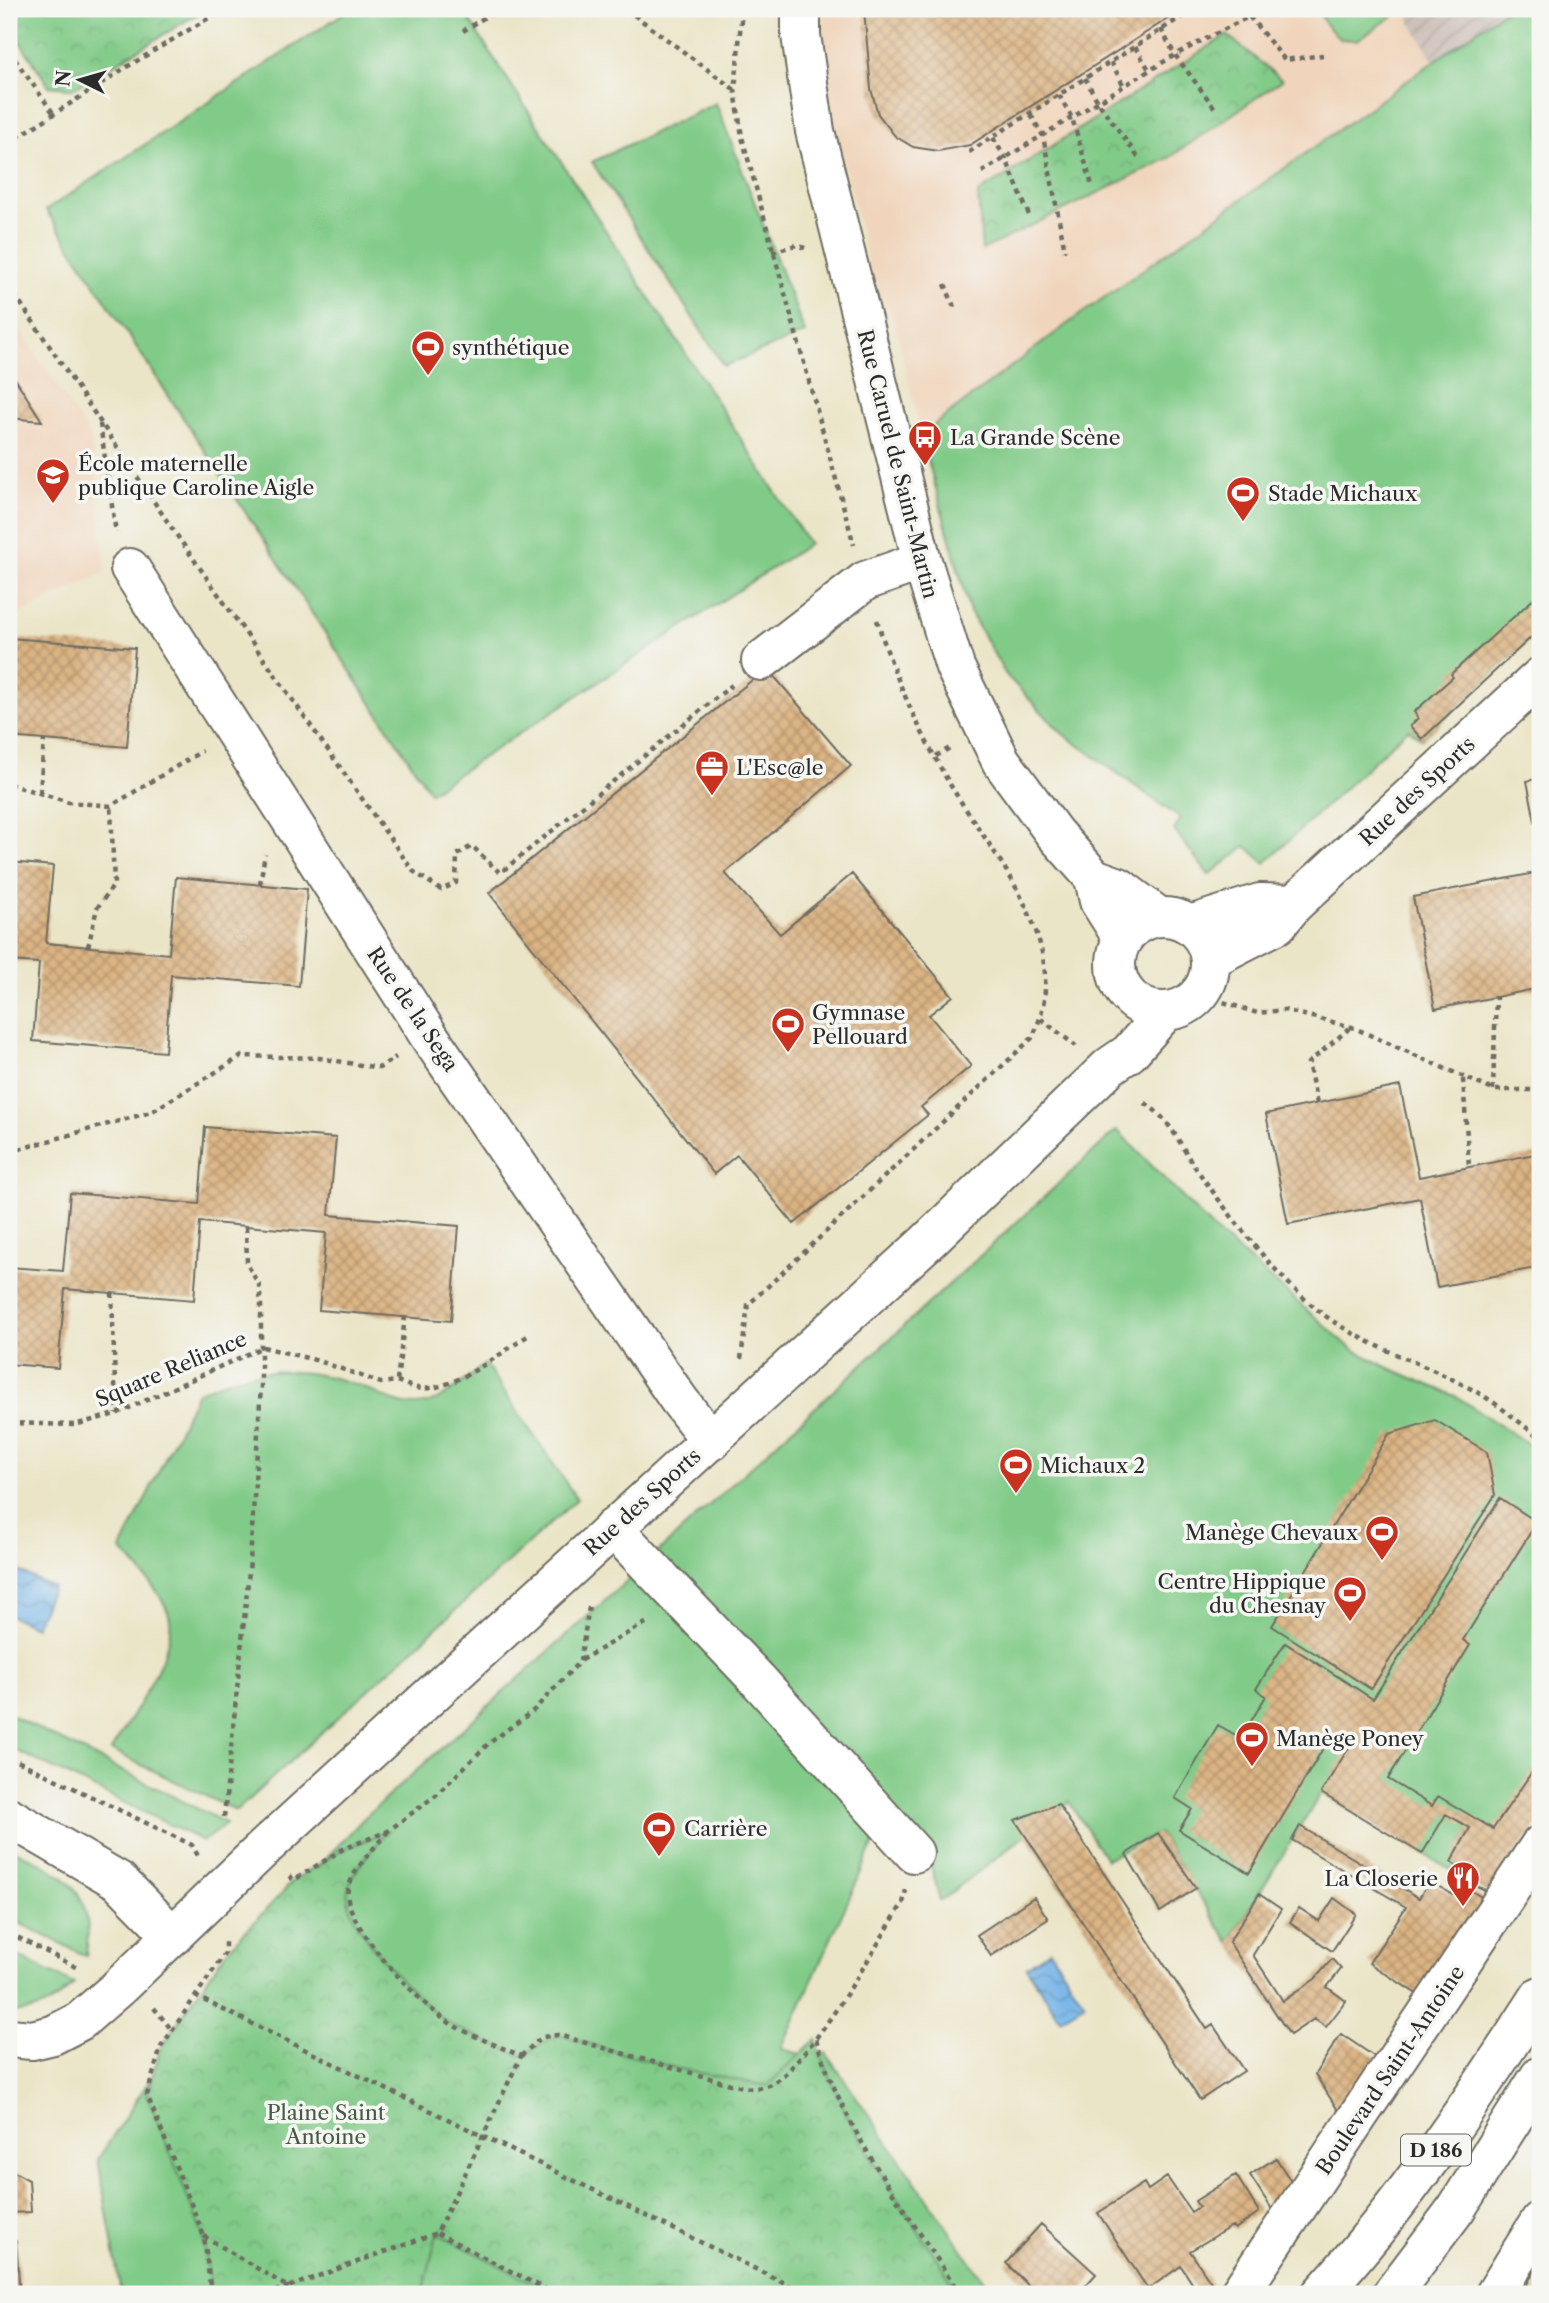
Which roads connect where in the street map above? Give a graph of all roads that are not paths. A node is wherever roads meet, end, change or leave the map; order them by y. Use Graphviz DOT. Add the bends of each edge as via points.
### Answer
graph roads {
  1 [pos="801,9"];
  2 [pos="922,561"];
  3 [pos="130,568"];
  4 [pos="761,661"];
  5 [pos="1540,677"];
  6 [pos="1094,878"];
  7 [pos="1294,904"];
  8 [pos="1175,921"];
  9 [pos="1124,939"];
  10 [pos="1205,976"];
  11 [pos="1127,995"];
  12 [pos="1166,1011"];
  13 [pos="1095,1058"];
  14 [pos="711,1441"];
  15 [pos="613,1528"];
  16 [pos="9,1817"];
  17 [pos="1540,1845"];
  18 [pos="914,1853"];
  19 [pos="173,1936"];
  20 [pos="1540,1996"];
  21 [pos="9,2038"];
  22 [pos="1540,2076"];
  23 [pos="1539,2224"];
  24 [pos="1239,2294"];
  25 [pos="1321,2294"];
  26 [pos="1392,2294"];
  27 [pos="1495,2294"];
  1 -- 2 [label="main road, Rue Caruel de Saint-Martin" via="816,131"];
  2 -- 4 [label="main road" via="865,581"];
  2 -- 6 [label="main road, Rue Caruel de Saint-Martin" via="951,655 984,731 1025,797"];
  3 -- 14 [label="main road, Rue de la Sega" via="429,1036"];
  5 -- 7 [label="main road, Rue des Sports"];
  6 -- 8 [label="main road, Rue Caruel de Saint-Martin" via="1119,887"];
  6 -- 9 [label="main road, Rue Caruel de Saint-Martin" via="1099,901"];
  7 -- 8 [label="main road" via="1260,903"];
  7 -- 10 [label="main road, Rue des Sports" via="1278,924"];
  8 -- 9 [label="main road" via="1139,924"];
  8 -- 10 [label="main road" via="1203,940"];
  9 -- 11 [label="main road, Rue des Sports" via="1116,961"];
  10 -- 12 [label="main road, Rue des Sports" via="1185,1006"];
  11 -- 12 [label="main road" via="1138,1004"];
  11 -- 13 [label="main road, Rue des Sports" via="1126,1015"];
  12 -- 13 [label="main road, Rue des Sports" via="1129,1053"];
  13 -- 14 [label="main road, Rue des Sports" via="926,1243"];
  14 -- 15 [label="main road, Rue des Sports"];
  15 -- 18 [label="main road"];
  15 -- 19 [label="main road, Rue des Sports"];
  16 -- 19 [label="main road" via="119,1881"];
  17 -- 24 [label="main road, Boulevard Saint-Antoine"];
  19 -- 21 [label="main road, Rue des Sports" via="80,2021 53,2035 32,2040"];
  20 -- 25 [label="main road, D 186" via="1398,2203"];
  22 -- 26 [label="main road, D 186" via="1455,2209"];
  23 -- 27 [label="main road"];
}
